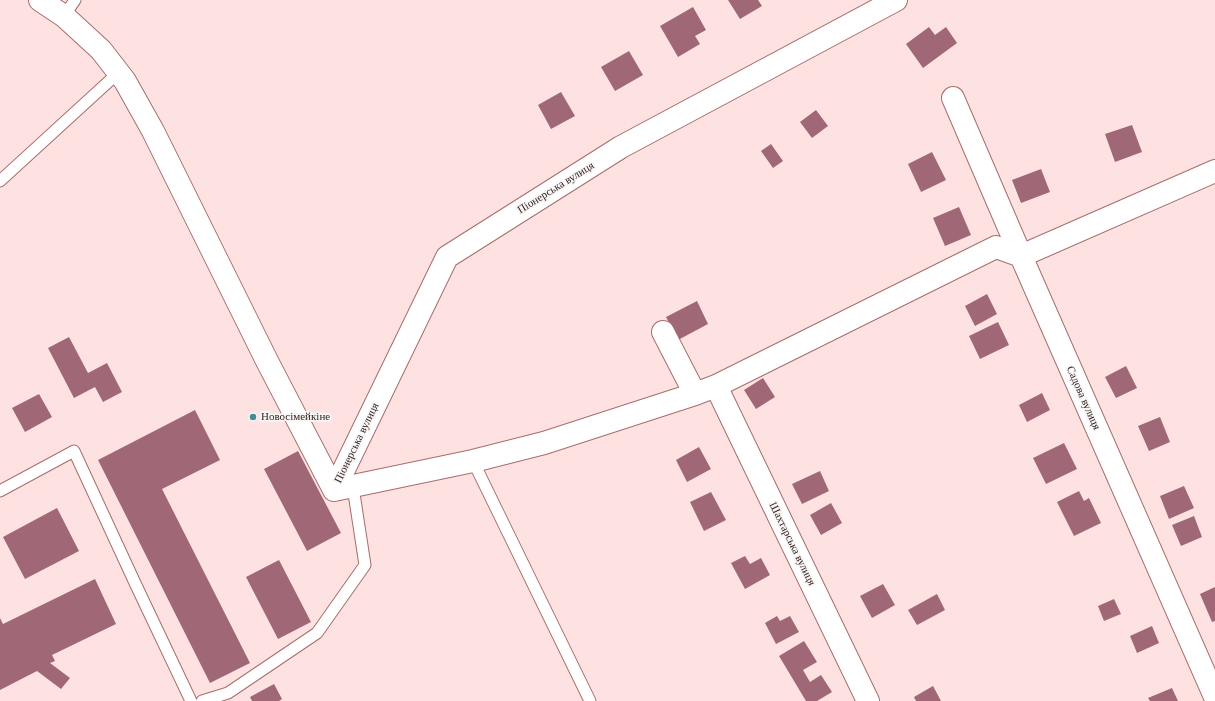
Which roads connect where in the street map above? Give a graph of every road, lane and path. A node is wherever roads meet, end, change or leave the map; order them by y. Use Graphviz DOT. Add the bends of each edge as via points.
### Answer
graph roads {
  1 [pos="40,0"];
  2 [pos="896,0"];
  3 [pos="70,8"];
  4 [pos="118,73"];
  5 [pos="953,98"];
  6 [pos="1215,171"];
  7 [pos="0,181"];
  8 [pos="1021,256"];
  9 [pos="663,332"];
  10 [pos="716,386"];
  11 [pos="695,394"];
  12 [pos="472,461"];
  13 [pos="344,489"];
  14 [pos="0,491"];
  15 [pos="1215,697"];
  16 [pos="191,701"];
  17 [pos="202,701"];
  18 [pos="590,701"];
  19 [pos="868,701"];
  1 -- 3 [label="street"];
  2 -- 13 [label="street, Піонерська вулиця" via="621,147 447,257"];
  3 -- 4 [label="street"];
  4 -- 7 [label="lane"];
  4 -- 13 [label="street" via="153,131 264,354"];
  5 -- 8 [label="street, Садова вулиця"];
  6 -- 8 [label="street"];
  8 -- 10 [label="street" via="996,247"];
  8 -- 15 [label="street, Садова вулиця"];
  9 -- 11 [label="street"];
  10 -- 11 [label="street"];
  10 -- 19 [label="street, Шахтарська вулиця"];
  11 -- 12 [label="street" via="544,443"];
  12 -- 13 [label="street"];
  12 -- 18 [label="lane"];
  13 -- 17 [label="lane" via="365,565 317,633 228,693"];
  14 -- 16 [label="lane" via="74,451"];
}
